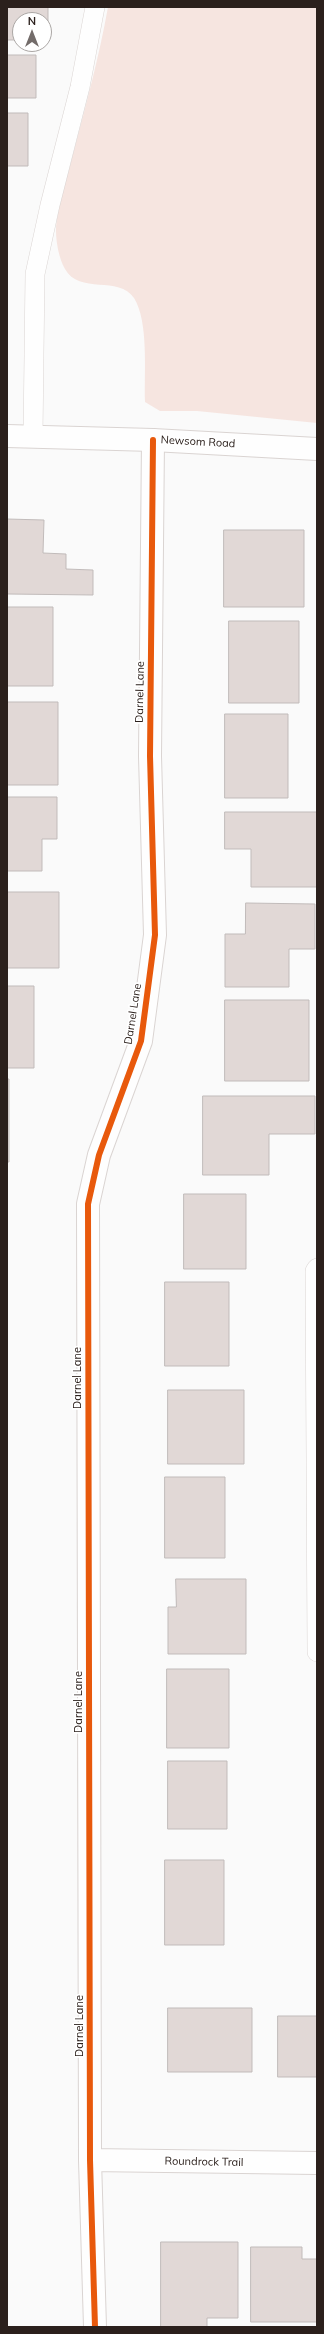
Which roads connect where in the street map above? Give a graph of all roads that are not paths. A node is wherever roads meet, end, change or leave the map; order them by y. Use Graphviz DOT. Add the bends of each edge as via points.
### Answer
graph roads {
  1 [pos="95,7"];
  2 [pos="7,436"];
  3 [pos="33,436"];
  4 [pos="153,440"];
  5 [pos="317,449"];
  6 [pos="317,1268"];
  7 [pos="317,1652"];
  8 [pos="90,2160"];
  9 [pos="317,2163"];
  10 [pos="94,2327"];
  1 -- 3 [label="lane" via="80,87 35,274"];
  2 -- 3 [label="street, Newsom Road"];
  3 -- 4 [label="street, Newsom Road"];
  4 -- 5 [label="street, Newsom Road"];
  4 -- 8 [label="street, Darnel Lane" via="150,756 155,935 141,1041 99,1154 88,1204"];
  6 -- 7 [label="lane"];
  8 -- 9 [label="street, Roundrock Trail"];
  8 -- 10 [label="street, Darnel Lane"];
}
